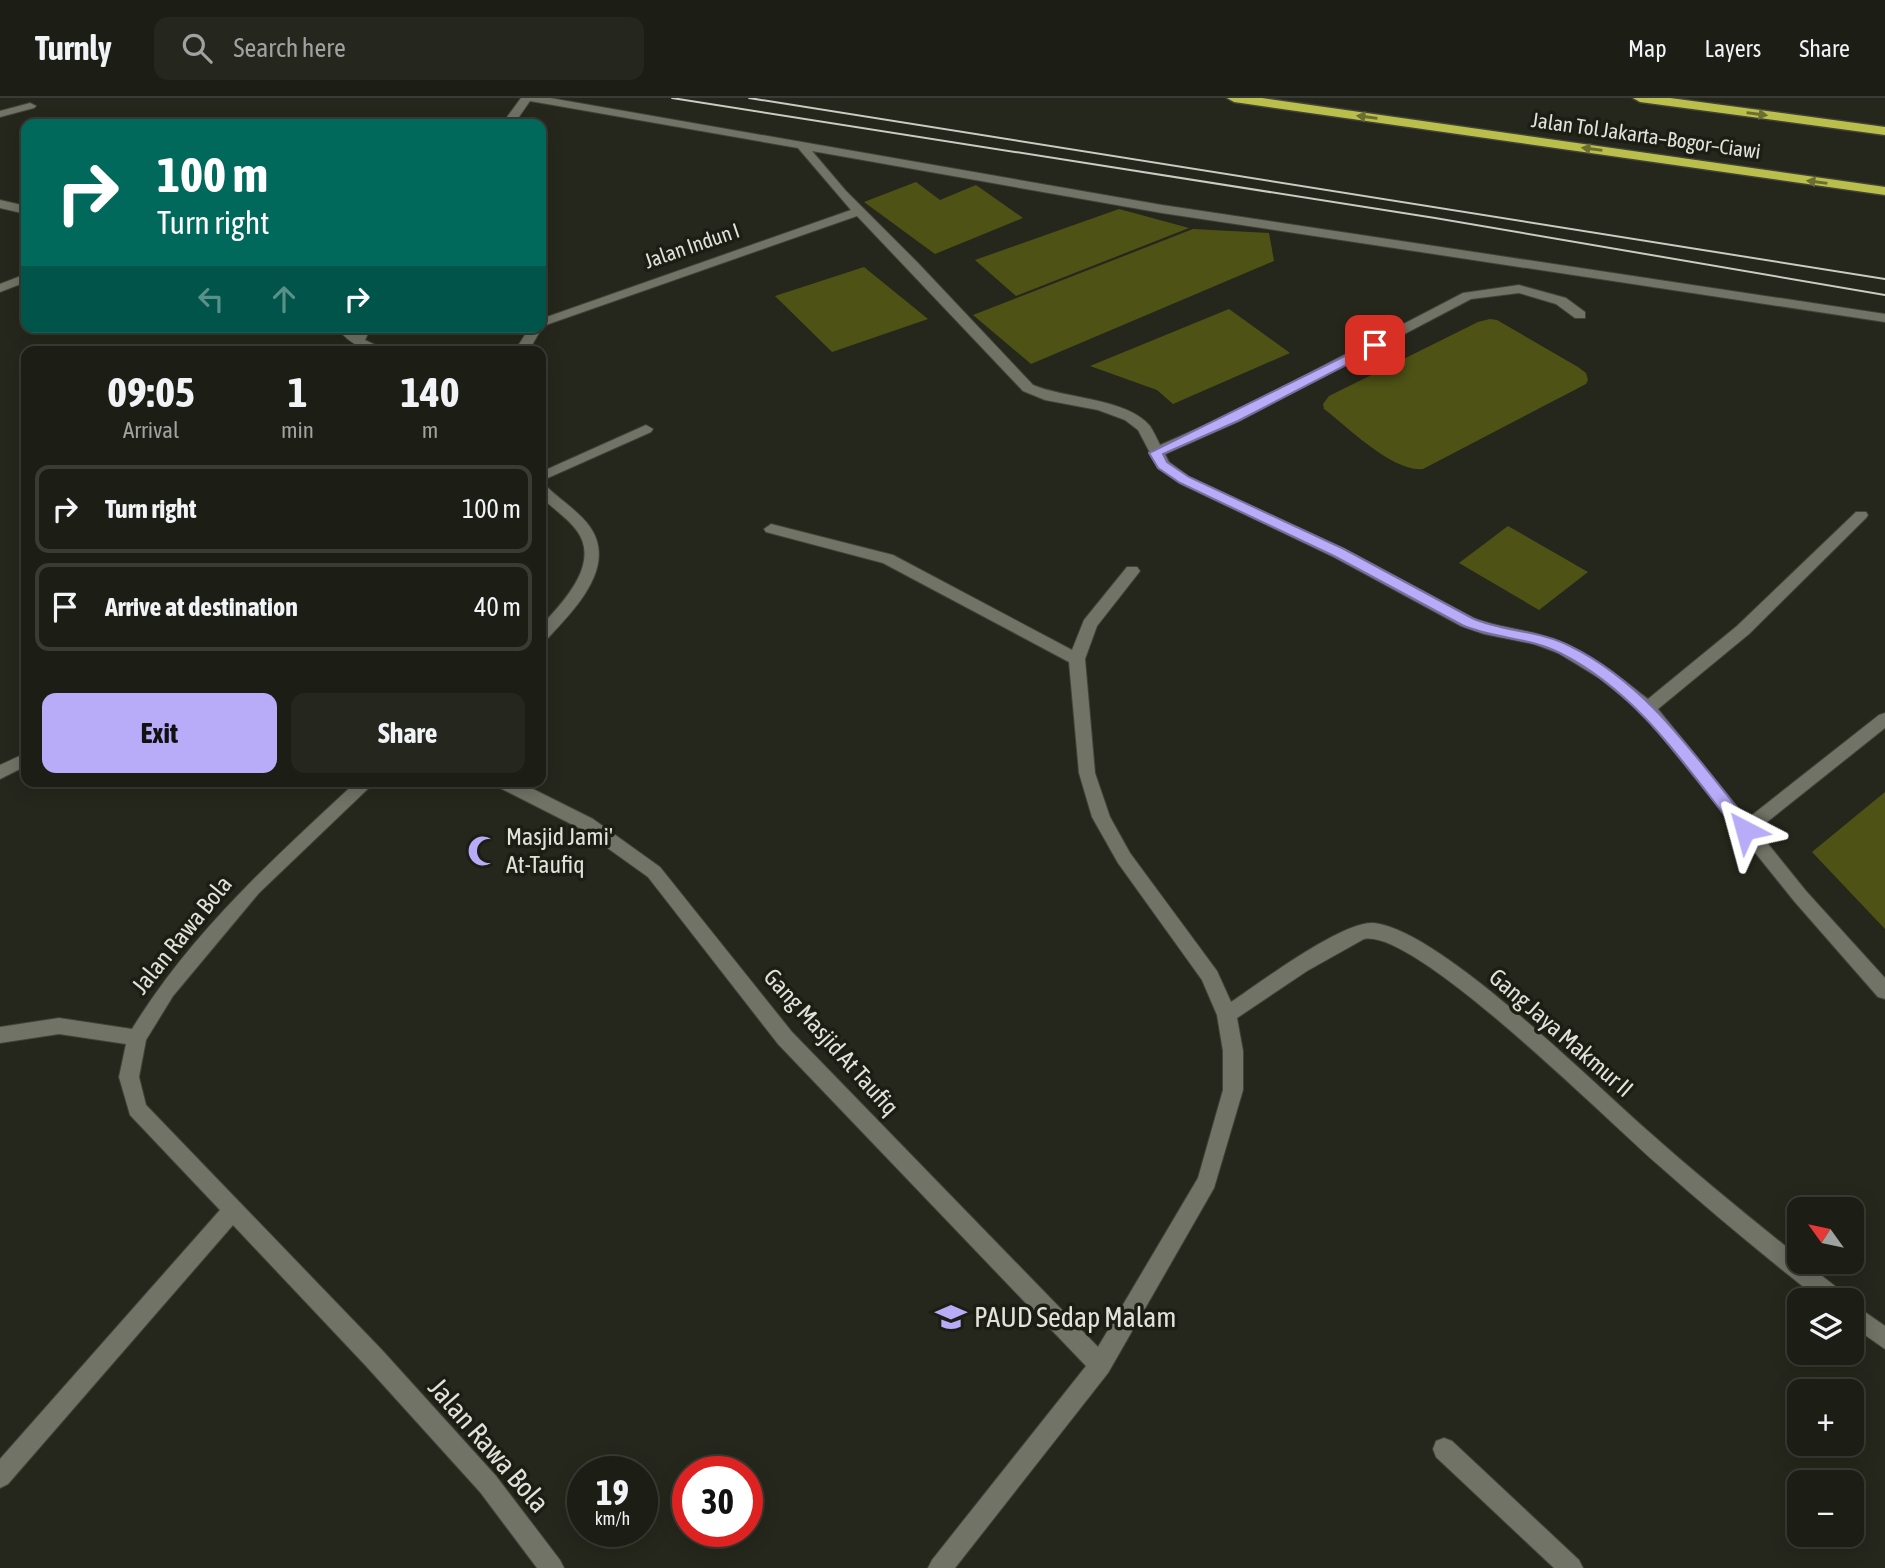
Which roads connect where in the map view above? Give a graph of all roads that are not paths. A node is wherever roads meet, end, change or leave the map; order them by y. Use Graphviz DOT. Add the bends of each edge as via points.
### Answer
graph roads {
  1 [pos="529,98"];
  2 [pos="1234,98"];
  3 [pos="1640,98"];
  4 [pos="30,106"];
  5 [pos="0,114"];
  6 [pos="512,119"];
  7 [pos="1885,131"];
  8 [pos="801,145"];
  9 [pos="1885,191"];
  10 [pos="0,204"];
  11 [pos="21,209"];
  12 [pos="859,211"];
  13 [pos="21,280"];
  14 [pos="0,288"];
  15 [pos="1580,315"];
  16 [pos="1885,318"];
  17 [pos="546,321"];
  18 [pos="349,333"];
  19 [pos="363,333"];
  20 [pos="359,342"];
  21 [pos="369,346"];
  22 [pos="646,429"];
  23 [pos="1155,453"];
  24 [pos="546,475"];
  25 [pos="546,494"];
  26 [pos="1861,515"];
  27 [pos="771,529"];
  28 [pos="1132,571"];
  29 [pos="546,630"];
  30 [pos="1077,659"];
  31 [pos="1648,708"];
  32 [pos="1885,719"];
  33 [pos="21,761"];
  34 [pos="0,773"];
  35 [pos="362,787"];
  36 [pos="514,787"];
  37 [pos="1745,830"];
  38 [pos="1885,991"];
  39 [pos="1227,1016"];
  40 [pos="0,1035"];
  41 [pos="137,1038"];
  42 [pos="232,1211"];
  43 [pos="1821,1288"];
  44 [pos="1864,1322"];
  45 [pos="1885,1339"];
  46 [pos="1100,1366"];
  47 [pos="1444,1449"];
  48 [pos="0,1476"];
  49 [pos="552,1568"];
  50 [pos="940,1568"];
  51 [pos="1571,1568"];
  1 -- 6 [label="street"];
  1 -- 8 [label="street"];
  9 -- 2 [label="highway, Jalan Tol Jakarta–Bogor–Ciawi, one-way"];
  3 -- 7 [label="highway, Jalan Tol Jakarta–Bogor–Ciawi, one-way"];
  4 -- 5 [label="street"];
  8 -- 12 [label="street"];
  8 -- 16 [label="street" via="1162,209"];
  10 -- 11 [label="street"];
  12 -- 17 [label="street, Jalan Indun I"];
  12 -- 23 [label="street" via="1028,388 1130,417 1143,428"];
  13 -- 14 [label="street"];
  15 -- 23 [label="street" via="1561,301 1519,289 1468,296 1234,418"];
  18 -- 20 [label="street"];
  19 -- 20 [label="street"];
  20 -- 21 [label="street"];
  22 -- 24 [label="street"];
  23 -- 31 [label="street" via="1184,480 1339,553 1467,622 1564,649"];
  25 -- 29 [label="street" via="587,532 593,554 570,604"];
  26 -- 31 [label="street" via="1743,630"];
  27 -- 30 [label="street" via="888,559"];
  28 -- 30 [label="street" via="1090,624"];
  30 -- 39 [label="street" via="1087,772 1101,817 1124,858 1210,976"];
  31 -- 37 [label="street"];
  32 -- 37 [label="street"];
  33 -- 34 [label="street"];
  35 -- 41 [label="street, Jalan Rawa Bola" via="253,888 166,990"];
  36 -- 46 [label="street, Gang Masjid At Taufiq" via="587,824 654,872 785,1038"];
  37 -- 38 [label="street"];
  39 -- 43 [label="street, Gang Jaya Makmur II" via="1359,933 1390,934 1466,985"];
  39 -- 46 [label="street" via="1233,1090 1207,1181"];
  40 -- 41 [label="street" via="59,1026"];
  41 -- 42 [label="street, Jalan Rawa Bola" via="128,1077 137,1109"];
  42 -- 48 [label="street"];
  42 -- 49 [label="street, Jalan Rawa Bola" via="488,1484"];
  44 -- 45 [label="street"];
  46 -- 50 [label="street"];
  47 -- 51 [label="street"];
}
